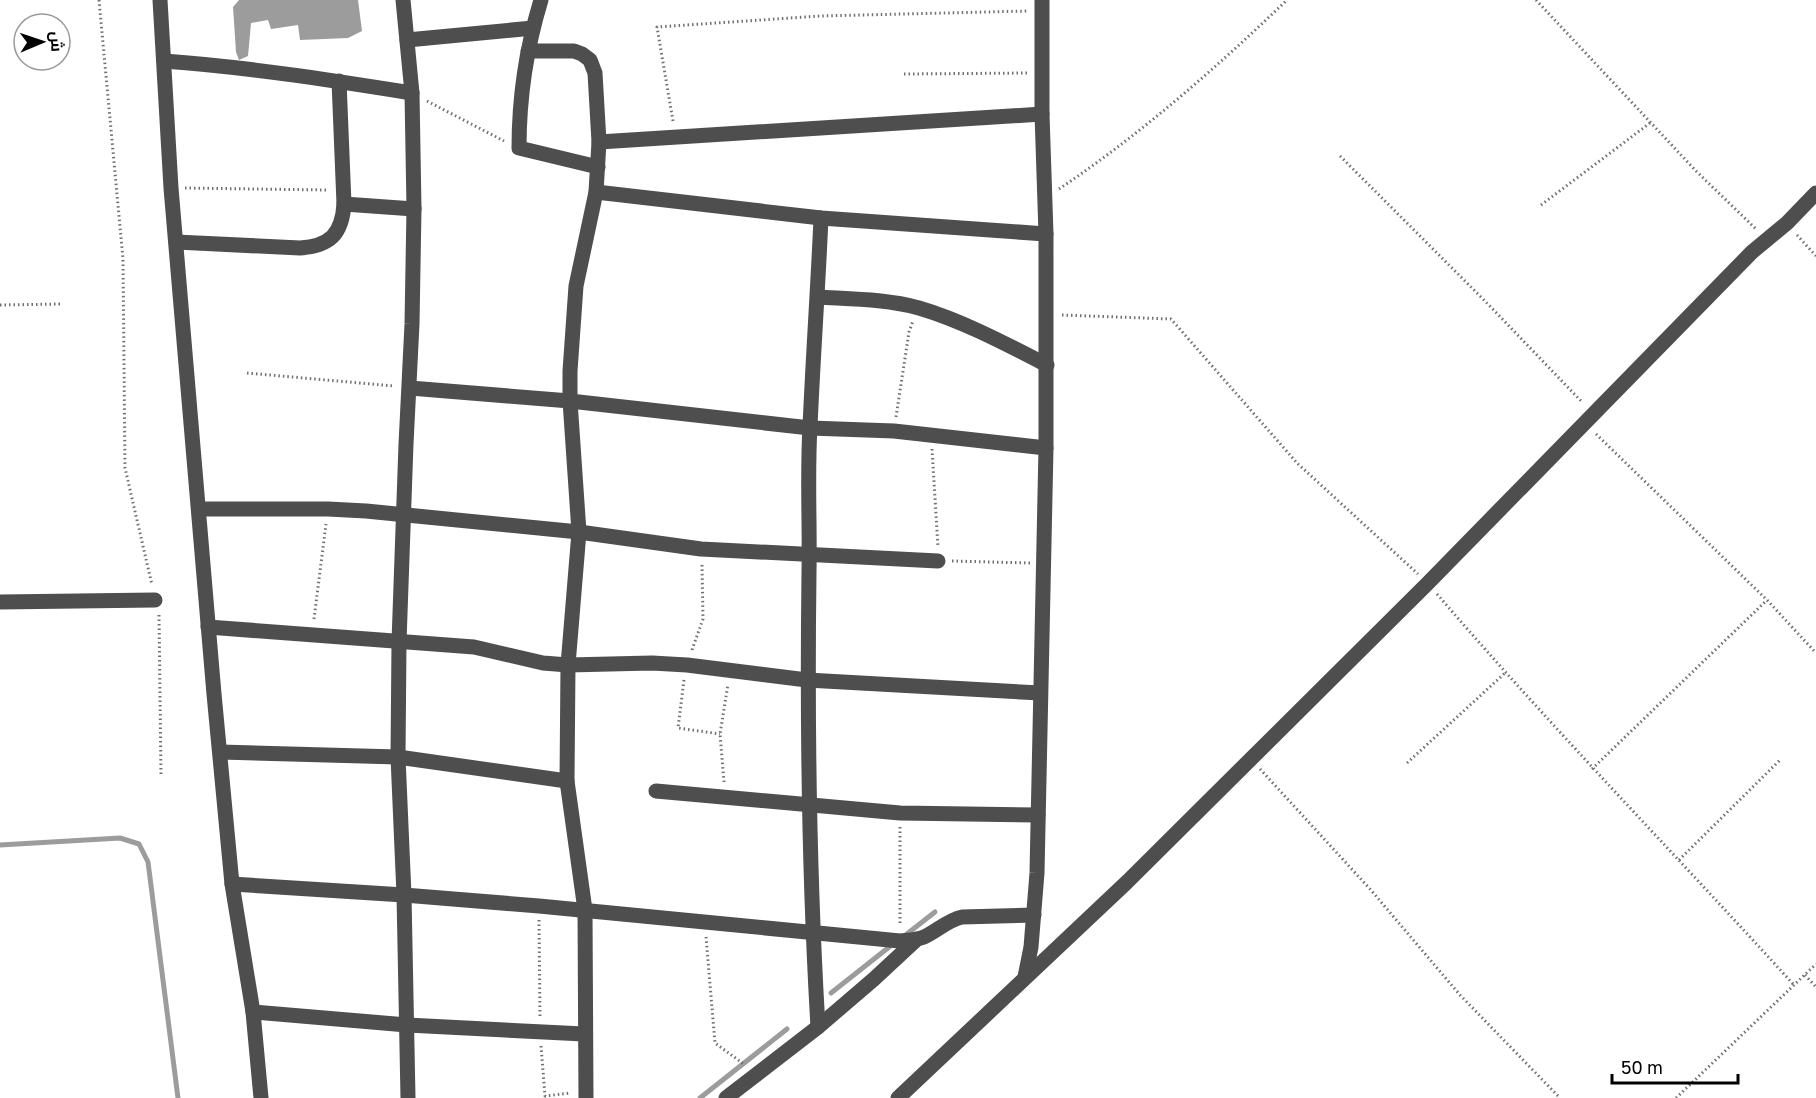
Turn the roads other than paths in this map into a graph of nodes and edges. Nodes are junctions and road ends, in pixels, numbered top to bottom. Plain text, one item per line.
1 (160, 0) edge
2 (404, 0) edge
3 (541, 0) edge
4 (1042, 5) edge
5 (533, 28) junction
6 (407, 40) junction
7 (528, 51) junction
8 (164, 61) junction
9 (339, 81) junction
10 (412, 93) junction
11 (1042, 114) junction
12 (599, 142) junction
13 (598, 167) junction
14 (596, 192) junction
15 (1816, 193) edge
16 (343, 197) junction
17 (414, 209) junction
18 (820, 218) junction
19 (1046, 234) junction
20 (176, 242) junction
21 (818, 297) junction
22 (1047, 365) junction
23 (410, 388) junction
24 (570, 401) junction
25 (810, 428) junction
26 (1046, 448) junction
27 (200, 509) junction
28 (404, 514) junction
29 (579, 532) junction
30 (809, 554) junction
31 (938, 561) road end
32 (155, 600) road end
33 (0, 602) edge
34 (208, 627) junction
35 (399, 642) junction
36 (568, 665) junction
37 (807, 680) junction
38 (1040, 693) junction
39 (220, 752) junction
40 (398, 757) junction
41 (567, 781) junction
42 (656, 791) dead end
43 (808, 806) junction
44 (1038, 815) junction
45 (232, 884) junction
46 (404, 895) junction
47 (585, 910) junction
48 (1034, 915) junction
49 (812, 933) junction
50 (908, 940) junction
51 (1025, 977) junction
52 (253, 1012) junction
53 (407, 1024) junction
54 (818, 1027) junction
55 (584, 1034) junction
56 (586, 1094) edge
57 (261, 1098) edge
58 (408, 1098) edge
59 (726, 1098) edge
60 (898, 1098) edge

1 - 8 street
2 - 6 street
3 - 5 street
4 - 11 street
5 - 6 street
5 - 7 street
6 - 10 street
7 - 12 street
7 - 13 street
8 - 9 street
8 - 20 street
9 - 10 street
9 - 16 street
10 - 17 street
11 - 12 street
11 - 19 street
12 - 13 street
13 - 14 street
14 - 18 street
14 - 24 street
15 - 51 street
16 - 17 street
16 - 20 street
17 - 23 street
18 - 19 street
18 - 21 street
19 - 22 street
20 - 27 street
21 - 22 street
21 - 25 street
22 - 26 street
23 - 24 street
23 - 28 street
24 - 25 street
24 - 29 street
25 - 26 street
25 - 30 street
26 - 38 street
27 - 28 street
27 - 34 street
28 - 29 street
28 - 35 street
29 - 30 street
29 - 36 street
30 - 31 street
30 - 37 street
32 - 33 street
34 - 35 street
34 - 39 street
35 - 36 street
35 - 40 street
36 - 37 street
36 - 41 street
37 - 38 street
37 - 43 street
38 - 44 street
39 - 40 street
39 - 45 street
40 - 41 street
40 - 46 street
41 - 47 street
42 - 43 street
43 - 44 street
43 - 49 street
44 - 48 street
45 - 46 street
45 - 52 street
46 - 47 street
46 - 53 street
47 - 49 street
47 - 55 street
48 - 50 street
48 - 51 street
49 - 50 street
49 - 54 street
50 - 54 street
51 - 60 street
52 - 53 street
52 - 57 street
53 - 55 street
53 - 58 street
54 - 59 street
55 - 56 street

